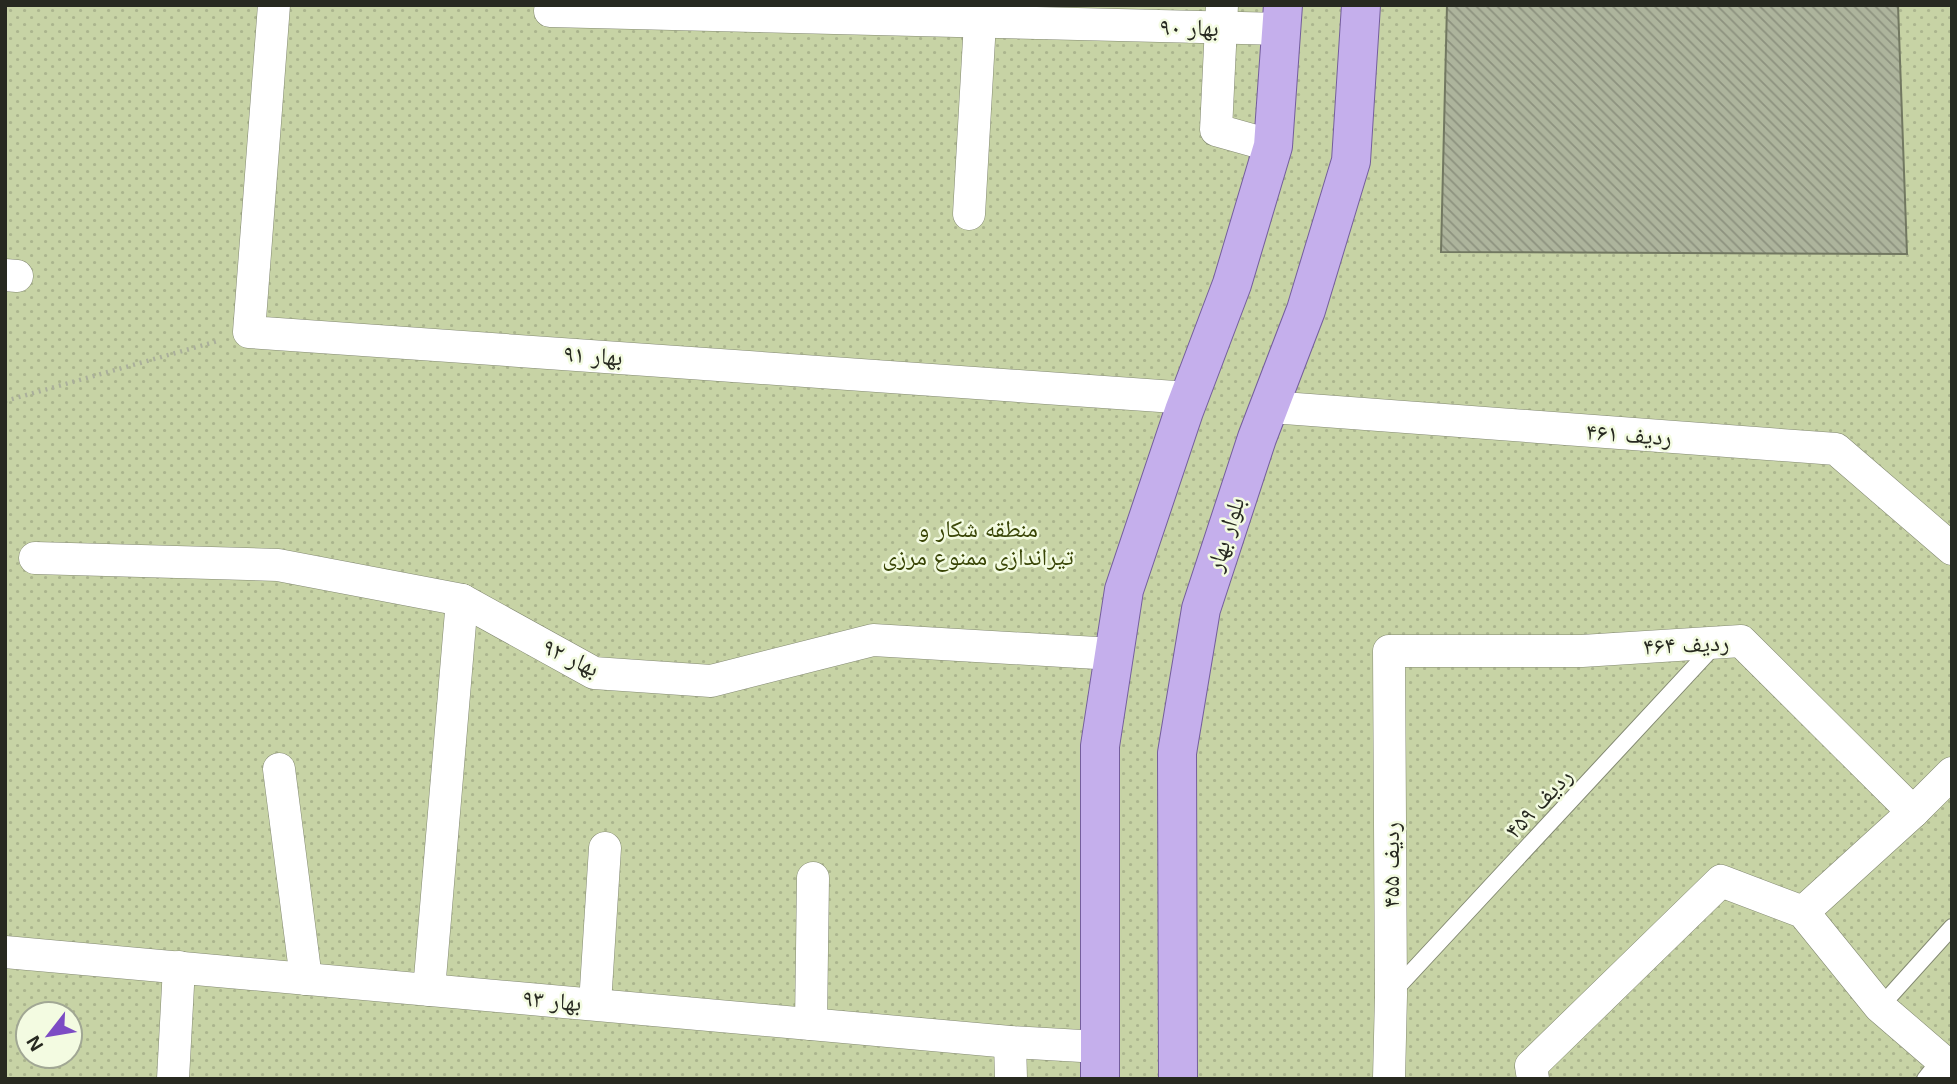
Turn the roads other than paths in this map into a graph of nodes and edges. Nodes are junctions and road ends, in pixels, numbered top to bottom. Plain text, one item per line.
1 (274, 5) edge
2 (1361, 5) edge
3 (550, 11) dead end
4 (1221, 16) edge
5 (1282, 17) edge
6 (980, 22) junction
7 (1273, 146) junction
8 (969, 214) dead end
9 (1189, 398) junction
10 (1269, 407) junction
11 (1952, 549) edge
12 (35, 558) dead end
13 (462, 600) junction
14 (1718, 642) junction
15 (1388, 651) joint
16 (1114, 654) junction
17 (279, 769) dead end
18 (1952, 772) edge
19 (1913, 812) junction
20 (605, 848) dead end
21 (813, 878) dead end
22 (1803, 912) junction
23 (1952, 927) edge
24 (5, 952) edge
25 (179, 967) junction
26 (306, 979) junction
27 (429, 990) junction
28 (1391, 995) junction
29 (595, 1004) junction
30 (1880, 1007) junction
31 (811, 1024) junction
32 (1010, 1042) junction
33 (1099, 1063) edge
34 (1939, 1069) edge
35 (173, 1079) edge
36 (1011, 1079) edge
37 (1178, 1079) edge
38 (1389, 1079) edge
39 (1533, 1079) edge

1 - 9 street, بهار ۹۱
2 - 10 main road, بلوار بهار
3 - 6 street, بهار ۹۰
4 - 5 street, بهار ۹۰
4 - 6 street, بهار ۹۰
4 - 7 street
5 - 7 main road
6 - 8 street
7 - 9 main road
9 - 16 main road
10 - 11 street, ردیف ۴۶۱
10 - 37 main road, بلوار بهار
12 - 13 street, بهار ۹۲
13 - 16 street, بهار ۹۲
13 - 27 street
14 - 15 street, ردیف ۴۶۴
14 - 19 street, ردیف ۴۶۴
14 - 28 lane, ردیف ۴۵۹
15 - 28 street, ردیف ۴۵۵
16 - 33 main road
17 - 26 street
18 - 19 street
19 - 22 street
20 - 29 street
21 - 31 street
22 - 30 street
22 - 39 street
23 - 30 lane
24 - 25 street, بهار ۹۳
25 - 26 street, بهار ۹۳
25 - 35 street
26 - 27 street, بهار ۹۳
27 - 29 street, بهار ۹۳
28 - 38 street, ردیف ۴۵۵
29 - 31 street, بهار ۹۳
30 - 34 street
31 - 32 street, بهار ۹۳
32 - 33 street, بهار ۹۳
32 - 36 street

